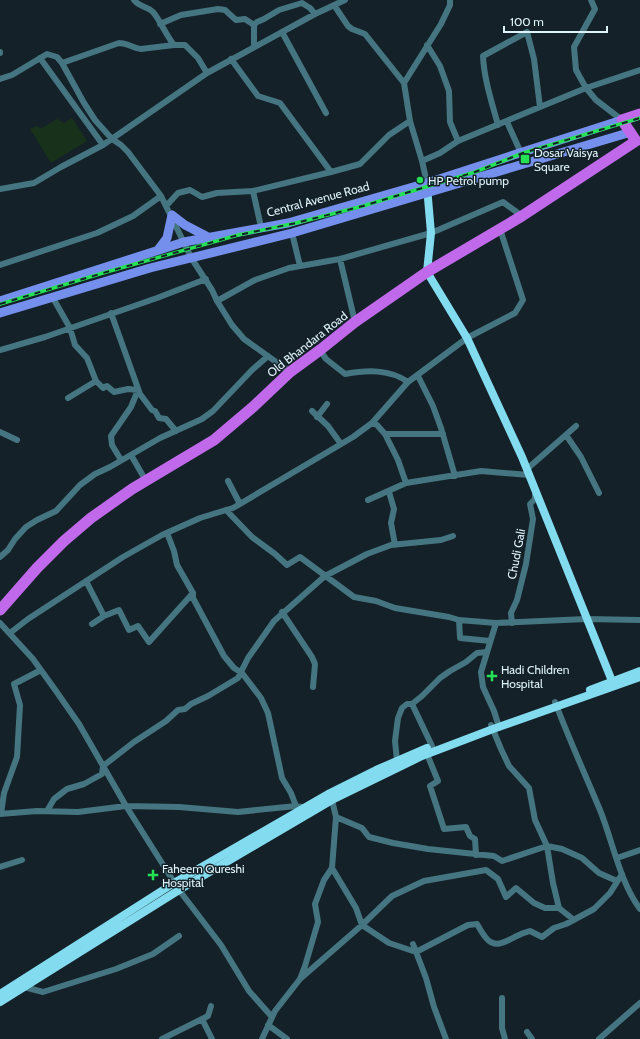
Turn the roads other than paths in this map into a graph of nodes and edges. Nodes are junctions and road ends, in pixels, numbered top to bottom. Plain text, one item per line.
1 (134, 0) edge
2 (345, 0) edge
3 (450, 0) edge
4 (591, 0) edge
5 (306, 2) edge
6 (334, 5) junction
7 (314, 14) junction
8 (160, 24) junction
9 (254, 25) junction
10 (282, 32) junction
11 (174, 45) junction
12 (427, 45) junction
13 (254, 47) junction
14 (40, 58) junction
15 (231, 59) junction
16 (62, 63) junction
17 (640, 70) edge
18 (207, 73) junction
19 (0, 79) edge
20 (404, 83) junction
21 (586, 88) junction
22 (540, 107) junction
23 (326, 113) dead end
24 (640, 114) edge
25 (622, 120) junction
26 (410, 121) junction
27 (507, 122) junction
28 (498, 125) junction
29 (636, 134) edge
30 (112, 139) junction
31 (458, 141) junction
32 (103, 145) junction
33 (521, 153) junction
34 (422, 161) junction
35 (331, 172) junction
36 (427, 182) junction
37 (0, 189) edge
38 (253, 191) junction
39 (427, 193) junction
40 (162, 196) junction
41 (167, 205) junction
42 (172, 215) junction
43 (522, 216) junction
44 (261, 227) junction
45 (500, 229) junction
46 (292, 233) junction
47 (431, 233) junction
48 (208, 237) junction
49 (184, 242) junction
50 (158, 250) junction
51 (192, 259) junction
52 (340, 259) junction
53 (0, 265) edge
54 (300, 266) junction
55 (427, 272) junction
56 (206, 279) junction
57 (53, 298) junction
58 (0, 301) edge
59 (217, 301) junction
60 (0, 313) edge
61 (111, 313) junction
62 (356, 322) junction
63 (70, 328) junction
64 (467, 338) junction
65 (0, 350) edge
66 (320, 350) junction
67 (268, 356) junction
68 (290, 372) junction
69 (418, 376) junction
70 (96, 381) junction
71 (408, 382) junction
72 (138, 390) junction
73 (68, 398) dead end
74 (327, 404) dead end
75 (312, 411) dead end
76 (317, 417) junction
77 (372, 423) junction
78 (576, 426) dead end
79 (0, 432) edge
80 (176, 432) junction
81 (385, 434) junction
82 (443, 434) junction
83 (566, 435) junction
84 (17, 440) dead end
85 (341, 444) junction
86 (132, 455) junction
87 (121, 460) junction
88 (528, 472) junction
89 (455, 476) junction
90 (146, 481) junction
91 (228, 481) dead end
92 (406, 484) junction
93 (535, 490) junction
94 (389, 492) junction
95 (599, 493) dead end
96 (368, 500) dead end
97 (240, 504) junction
98 (226, 510) junction
99 (167, 533) junction
100 (453, 536) dead end
101 (395, 545) junction
102 (0, 557) edge
103 (325, 576) junction
104 (86, 582) junction
105 (193, 593) junction
106 (0, 610) edge
107 (282, 612) junction
108 (104, 616) junction
109 (586, 619) junction
110 (459, 620) junction
111 (640, 620) edge
112 (0, 623) edge
113 (496, 623) junction
114 (512, 623) junction
115 (92, 624) dead end
116 (10, 633) junction
117 (490, 641) junction
118 (487, 652) junction
119 (41, 670) junction
120 (640, 671) edge
121 (242, 673) junction
122 (640, 677) edge
123 (614, 684) junction
124 (313, 687) dead end
125 (412, 704) junction
126 (556, 704) junction
127 (495, 726) junction
128 (432, 746) junction
129 (427, 754) junction
130 (397, 761) junction
131 (103, 766) junction
132 (331, 796) junction
133 (126, 806) junction
134 (300, 807) junction
135 (313, 810) junction
136 (47, 811) junction
137 (0, 814) edge
138 (336, 817) junction
139 (547, 846) junction
140 (640, 850) edge
141 (476, 855) junction
142 (617, 858) junction
143 (22, 860) dead end
144 (0, 867) edge
145 (332, 868) junction
146 (622, 874) junction
147 (618, 881) junction
148 (177, 886) junction
149 (637, 898) edge
150 (559, 908) junction
151 (640, 909) edge
152 (574, 920) junction
153 (362, 925) junction
154 (179, 936) dead end
155 (413, 944) dead end
156 (416, 952) junction
157 (300, 979) junction
158 (24, 987) junction
159 (0, 994) edge
160 (502, 998) dead end
161 (0, 1002) edge
162 (640, 1003) edge
163 (211, 1006) dead end
164 (272, 1017) junction
165 (202, 1019) junction
166 (268, 1025) junction
167 (527, 1032) dead end
168 (174, 1033) junction
169 (162, 1039) edge
170 (178, 1039) edge
171 (212, 1039) edge
172 (262, 1039) edge
173 (287, 1039) edge
174 (446, 1039) edge
175 (505, 1039) edge
176 (532, 1039) edge
177 (599, 1039) edge

1 - 8 street
2 - 6 street
3 - 12 street
4 - 21 street
5 - 7 street
5 - 9 street
6 - 7 street
6 - 20 street
7 - 10 street
8 - 9 street
8 - 11 street
9 - 13 street
10 - 13 street
10 - 23 street
11 - 16 street
11 - 18 street
12 - 20 street
12 - 31 street
13 - 15 street
14 - 16 street
14 - 19 street
14 - 32 street
15 - 18 street
15 - 35 street
16 - 30 street
17 - 21 street
18 - 30 street
20 - 26 street
21 - 22 street
21 - 25 street
22 - 27 street
22 - 28 street
24 - 25 highway, Central Avenue Road
25 - 29 highway
25 - 33 main road, Central Avenue Road
26 - 34 street
26 - 35 street
27 - 28 street
27 - 33 street
28 - 31 street
29 - 39 main road, Central Avenue Road
29 - 43 highway, Old Bhandara Road
30 - 32 street
30 - 40 street
31 - 34 street
32 - 37 street
33 - 36 main road, Central Avenue Road
34 - 36 street
35 - 38 street
36 - 39 main road
36 - 44 main road, Central Avenue Road
38 - 41 street
38 - 44 street
39 - 46 main road, Central Avenue Road
39 - 47 main road
40 - 41 street
40 - 53 street
41 - 42 street
42 - 48 main road
42 - 49 street
42 - 50 main road
43 - 45 highway, Old Bhandara Road
43 - 47 street
44 - 48 main road, Central Avenue Road
45 - 55 highway, Old Bhandara Road
45 - 64 street
46 - 51 main road, Central Avenue Road
46 - 54 street
47 - 52 street
47 - 55 main road
48 - 49 main road, Central Avenue Road
49 - 50 main road, Central Avenue Road
49 - 51 street
50 - 58 main road, Central Avenue Road
51 - 56 street
51 - 57 main road, Central Avenue Road
52 - 54 street
52 - 62 street
54 - 59 street
55 - 62 highway, Old Bhandara Road
55 - 64 main road
56 - 59 street
56 - 61 street
57 - 60 main road, Central Avenue Road
57 - 63 street
59 - 67 street
61 - 63 street
61 - 72 street
62 - 66 highway, Old Bhandara Road
63 - 65 street
63 - 70 street
64 - 69 street
64 - 88 main road
66 - 68 highway, Old Bhandara Road
66 - 71 street
67 - 68 street
67 - 80 street
68 - 90 highway, Old Bhandara Road
69 - 71 street
69 - 82 street
70 - 72 street
70 - 73 street
71 - 77 street
72 - 80 street
72 - 87 street
74 - 76 street
75 - 76 street
76 - 85 street
77 - 81 street
77 - 85 street
78 - 83 street
79 - 84 street
80 - 86 street
81 - 82 street
81 - 92 street
82 - 89 street
83 - 88 street
83 - 95 street
85 - 97 street
86 - 87 street
86 - 90 street
87 - 102 street
88 - 89 street
88 - 93 main road
89 - 92 street
90 - 106 highway, Old Bhandara Road
91 - 97 street
92 - 94 street
93 - 109 main road
93 - 114 street, Chudi Gali
94 - 96 street
94 - 101 street
97 - 98 street
98 - 99 street
98 - 103 street
99 - 104 street
99 - 105 street
100 - 101 street
101 - 103 street
103 - 107 street
103 - 110 street
104 - 108 street
104 - 116 street
105 - 108 street
105 - 121 street
107 - 121 street
107 - 124 street
108 - 115 street
109 - 111 street
109 - 114 street
109 - 123 main road
110 - 113 street
110 - 117 street
112 - 116 street
113 - 114 street
113 - 117 street
116 - 119 street
117 - 118 street
118 - 125 street
118 - 127 street
119 - 131 street
119 - 137 street
120 - 123 main road
121 - 131 street
121 - 134 street
122 - 123 main road
123 - 126 main road
125 - 128 street
125 - 130 street
126 - 127 main road
126 - 142 street
127 - 128 main road
127 - 129 main road
127 - 139 street
128 - 130 main road
129 - 132 main road
129 - 141 street
130 - 132 main road
131 - 133 street
131 - 136 street
132 - 134 main road
132 - 135 main road
132 - 138 street
133 - 134 street
133 - 136 street
133 - 148 street
134 - 135 street
134 - 148 main road
135 - 148 main road
136 - 137 street
138 - 141 street
138 - 145 street
139 - 141 street
139 - 147 street
139 - 150 street
140 - 142 street
142 - 146 street
143 - 144 street
145 - 153 street
145 - 157 street
146 - 147 street
146 - 149 street
147 - 152 street
148 - 158 main road
148 - 159 main road
148 - 164 street
149 - 151 street
150 - 152 street
150 - 153 street
152 - 156 street
153 - 156 street
153 - 157 street
154 - 158 street
155 - 156 street
156 - 174 street
157 - 164 street
158 - 161 main road
160 - 175 street
162 - 177 street
163 - 165 street
164 - 166 street
165 - 168 street
165 - 171 street
166 - 172 street
166 - 173 street
167 - 176 street
168 - 169 street
168 - 170 street

